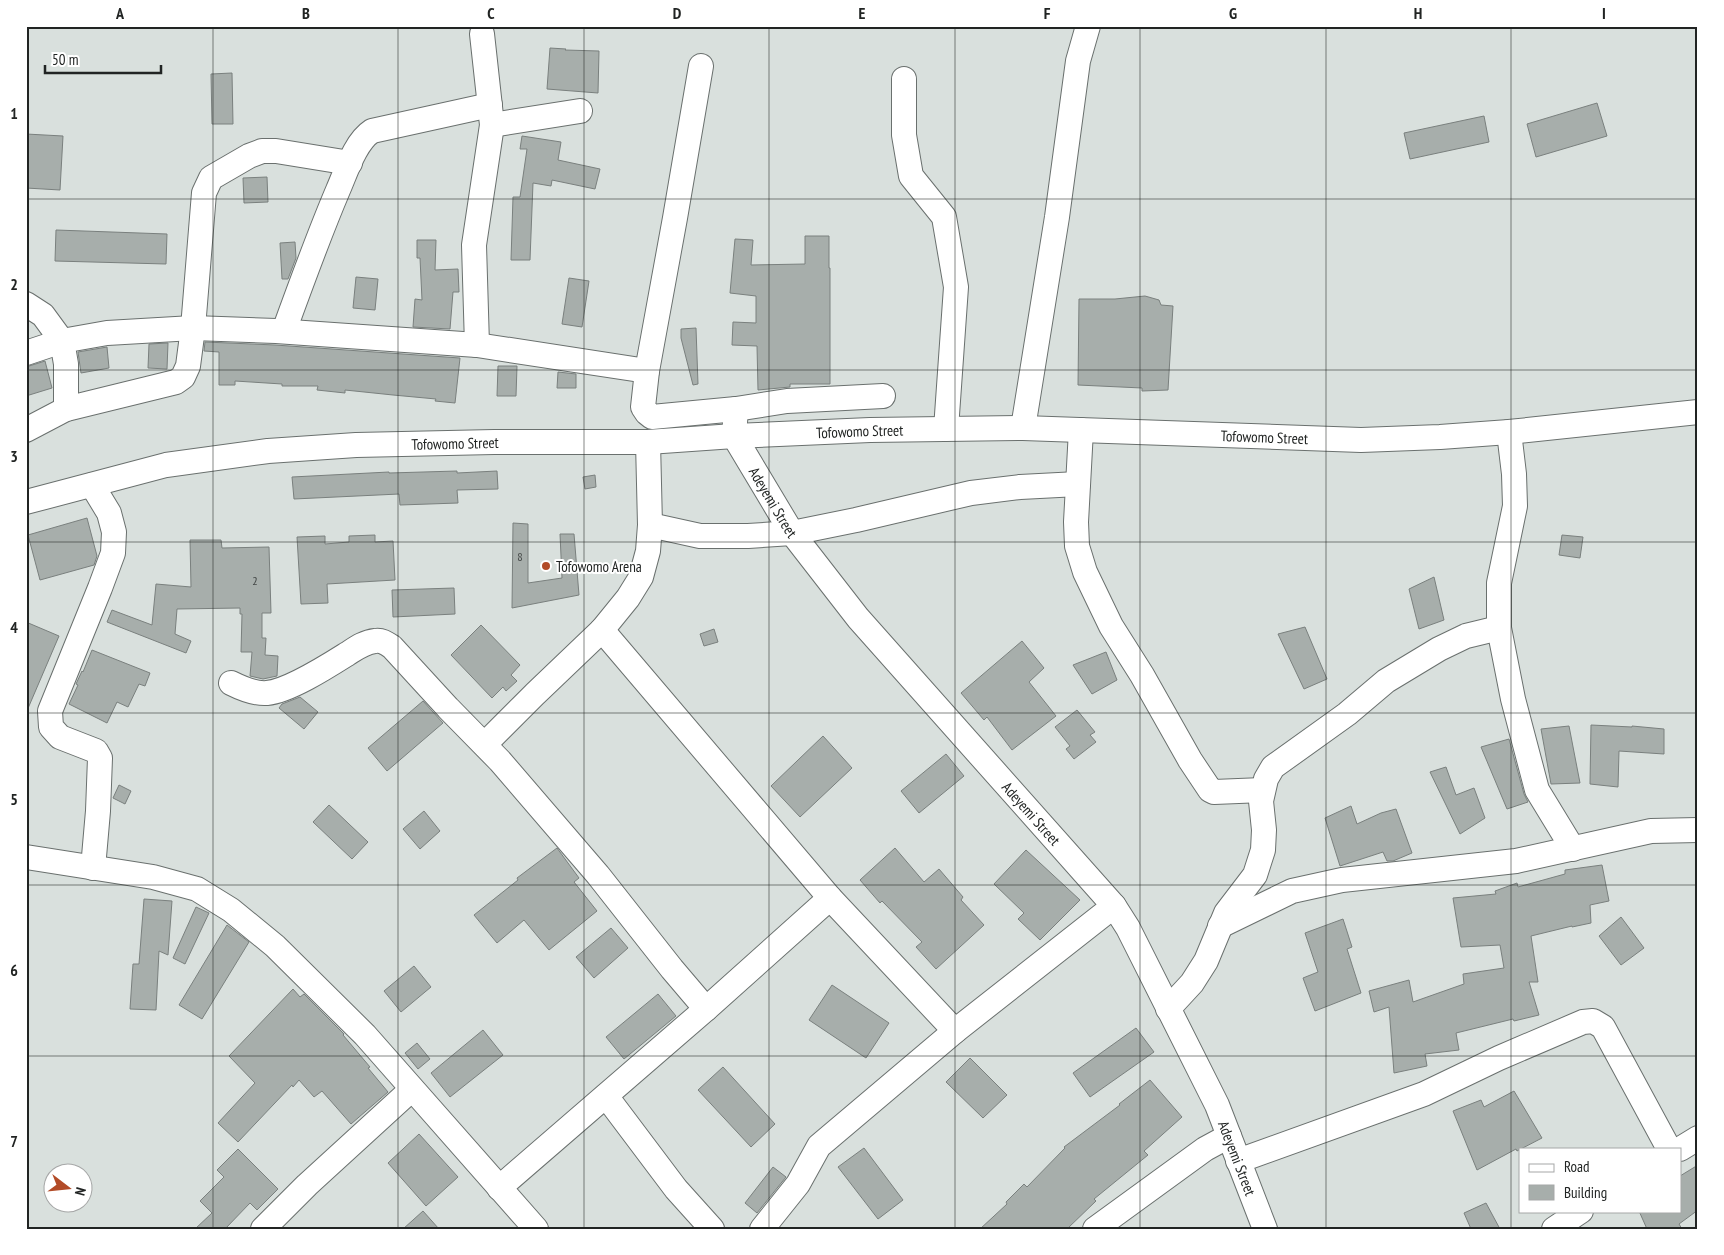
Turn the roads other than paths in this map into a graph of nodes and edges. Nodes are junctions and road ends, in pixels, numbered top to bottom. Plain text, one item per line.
1 (1088, 26) edge
2 (482, 34) dead end
3 (701, 66) dead end
4 (904, 79) dead end
5 (580, 112) dead end
6 (491, 115) junction
7 (350, 163) junction
8 (26, 304) edge
9 (193, 328) junction
10 (284, 331) junction
11 (62, 341) junction
12 (477, 345) junction
13 (26, 353) edge
14 (647, 371) junction
15 (883, 396) dead end
16 (66, 409) junction
17 (736, 409) junction
18 (1698, 412) edge
19 (1023, 428) junction
20 (946, 429) junction
21 (26, 430) edge
22 (1081, 430) junction
23 (1509, 432) junction
24 (734, 436) junction
25 (648, 442) junction
26 (1078, 484) junction
27 (92, 485) junction
28 (26, 502) edge
29 (650, 525) junction
30 (792, 533) junction
31 (1499, 628) junction
32 (602, 630) junction
33 (231, 683) dead end
34 (485, 744) junction
35 (1263, 790) junction
36 (1698, 830) edge
37 (1573, 848) junction
38 (26, 857) edge
39 (93, 868) junction
40 (830, 898) junction
41 (1114, 906) junction
42 (1220, 926) junction
43 (706, 1009) junction
44 (1168, 1009) junction
45 (955, 1031) junction
46 (412, 1089) junction
47 (606, 1096) junction
48 (1229, 1136) junction
49 (1698, 1138) edge
50 (1668, 1148) edge
51 (1682, 1148) edge
52 (1238, 1161) junction
53 (499, 1188) junction
54 (1580, 1212) edge
55 (700, 1223) edge
56 (263, 1229) edge
57 (536, 1229) edge
58 (762, 1229) edge
59 (1095, 1229) edge
60 (1265, 1229) edge
61 (1554, 1229) edge

1 - 19 street
2 - 6 street
3 - 14 street
4 - 20 street
5 - 6 street
6 - 7 street
6 - 12 street
7 - 9 street
7 - 10 street
8 - 11 street
9 - 10 street
9 - 11 street
9 - 16 street
10 - 12 street
11 - 13 street
11 - 16 street
12 - 14 street
14 - 17 street
15 - 17 street
16 - 21 street
17 - 24 street
18 - 23 street, Tofowomo Street
19 - 20 street, Tofowomo Street
19 - 22 street, Tofowomo Street
20 - 24 street, Tofowomo Street
22 - 23 street, Tofowomo Street
22 - 26 street
23 - 31 street
24 - 25 street, Tofowomo Street
24 - 30 street, Adeyemi Street
25 - 27 street, Tofowomo Street
25 - 29 street
26 - 30 street
26 - 35 street
27 - 28 street, Tofowomo Street
27 - 39 street
29 - 30 street
29 - 32 street
30 - 41 street, Adeyemi Street
31 - 35 street
31 - 37 street
32 - 34 street
32 - 40 street
33 - 34 street
34 - 43 street
35 - 42 street
36 - 37 street
37 - 42 street
38 - 39 street
39 - 46 street
40 - 43 street
40 - 45 street
41 - 44 street, Adeyemi Street
41 - 45 street
42 - 44 street
43 - 47 street
44 - 48 street, Adeyemi Street
45 - 58 street
46 - 53 street
46 - 56 street
47 - 53 street
47 - 55 street
48 - 52 street, Adeyemi Street
48 - 59 street
49 - 51 street
50 - 52 street
52 - 60 street, Adeyemi Street
53 - 57 street
54 - 61 street

